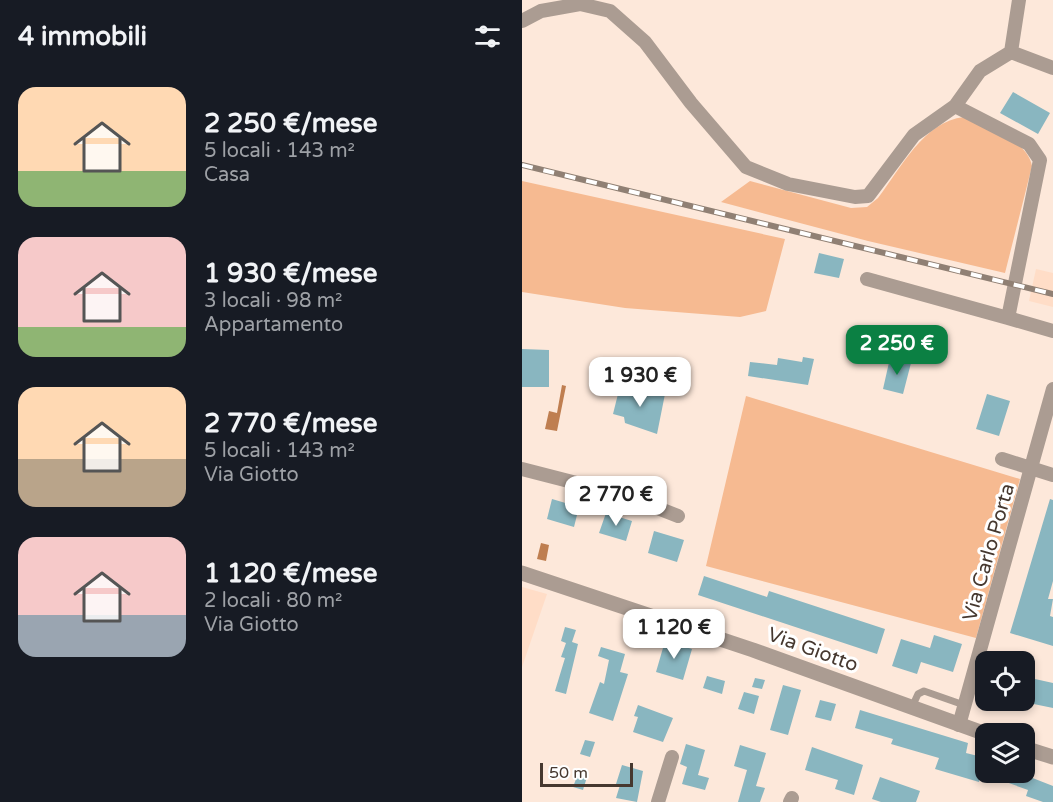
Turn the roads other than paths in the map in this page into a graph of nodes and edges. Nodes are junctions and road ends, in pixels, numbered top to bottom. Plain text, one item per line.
1 (1019, 0) edge
2 (522, 21) edge
3 (1011, 52) junction
4 (1053, 68) edge
5 (955, 106) junction
6 (867, 279) dead end
7 (1008, 318) junction
8 (1053, 331) edge
9 (1053, 389) edge
10 (1002, 459) dead end
11 (522, 469) edge
12 (1032, 470) junction
13 (1053, 476) edge
14 (678, 516) dead end
15 (522, 573) edge
16 (964, 705) junction
17 (911, 708) junction
18 (959, 725) junction
19 (975, 730) edge
20 (1035, 752) edge
21 (672, 757) dead end
22 (1053, 758) edge
23 (658, 802) edge

1 - 3 street
2 - 5 street
3 - 4 street
3 - 5 street
5 - 7 street
6 - 7 street
7 - 8 street
9 - 12 street, Via Carlo Porta
10 - 12 street
11 - 14 street
12 - 13 street
12 - 16 street, Via Carlo Porta
15 - 17 street, Via Giotto
16 - 17 lane
16 - 18 street, Via Carlo Porta
17 - 18 street, Via Giotto
18 - 19 street, Via Giotto
20 - 22 street
21 - 23 street

